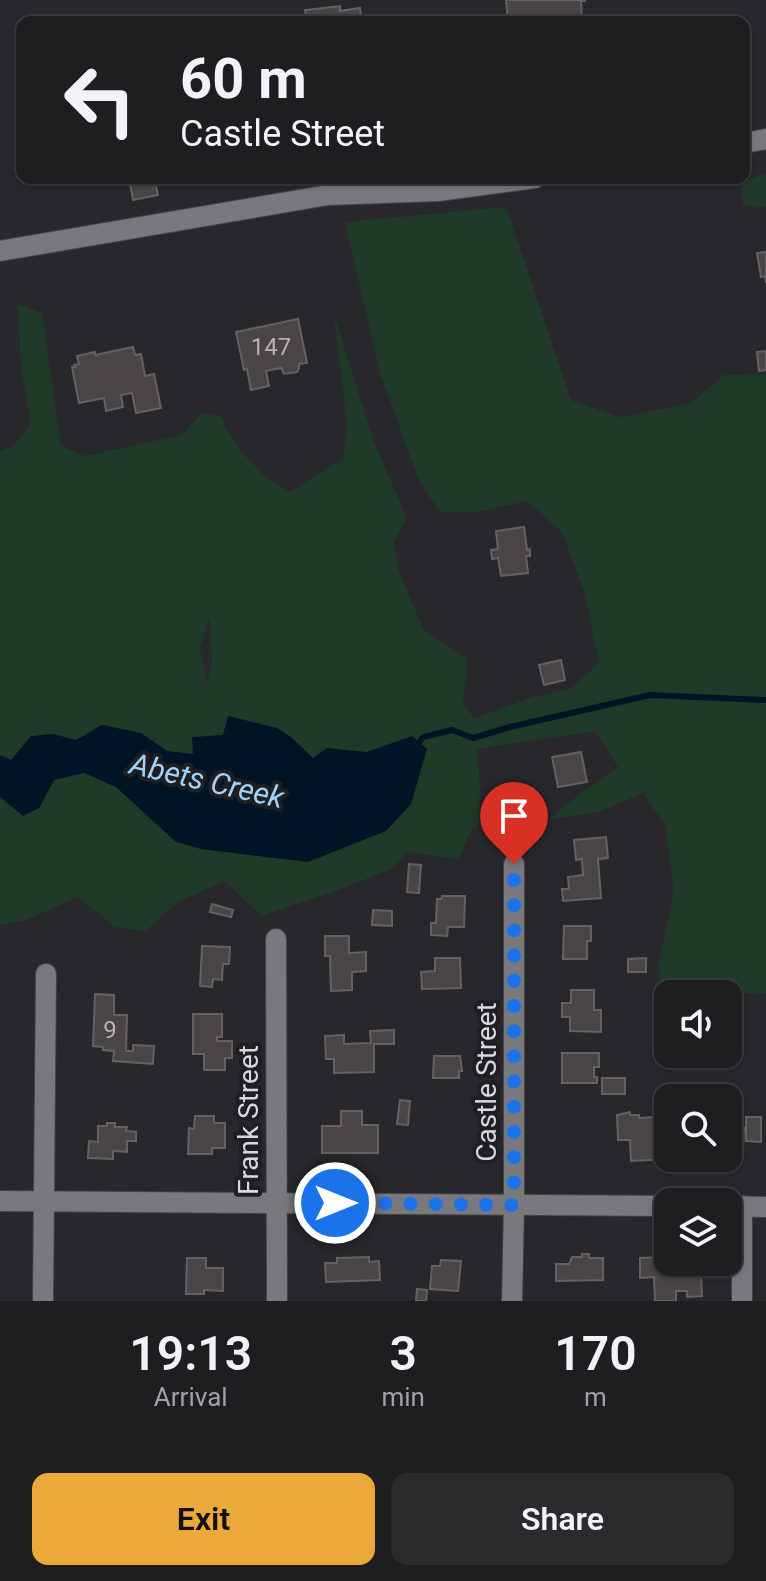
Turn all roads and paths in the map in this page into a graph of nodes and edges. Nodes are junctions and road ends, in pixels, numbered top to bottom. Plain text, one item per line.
1 (490, 184) edge
2 (0, 251) edge
3 (514, 864) dead end
4 (276, 939) dead end
5 (46, 974) dead end
6 (0, 1201) edge
7 (43, 1201) junction
8 (276, 1203) junction
9 (514, 1205) junction
10 (654, 1206) edge
11 (742, 1206) edge
12 (766, 1207) edge
13 (740, 1276) edge
14 (43, 1301) edge
15 (277, 1301) edge
16 (512, 1301) edge
17 (742, 1301) edge

1 - 2 street
3 - 9 street, Castle Street
4 - 8 street, Frank Street
5 - 7 street
6 - 7 street
7 - 8 street
7 - 14 street
8 - 9 street
8 - 15 street, Frank Street
9 - 10 street
9 - 16 street, Castle Street
11 - 12 street
13 - 17 street

